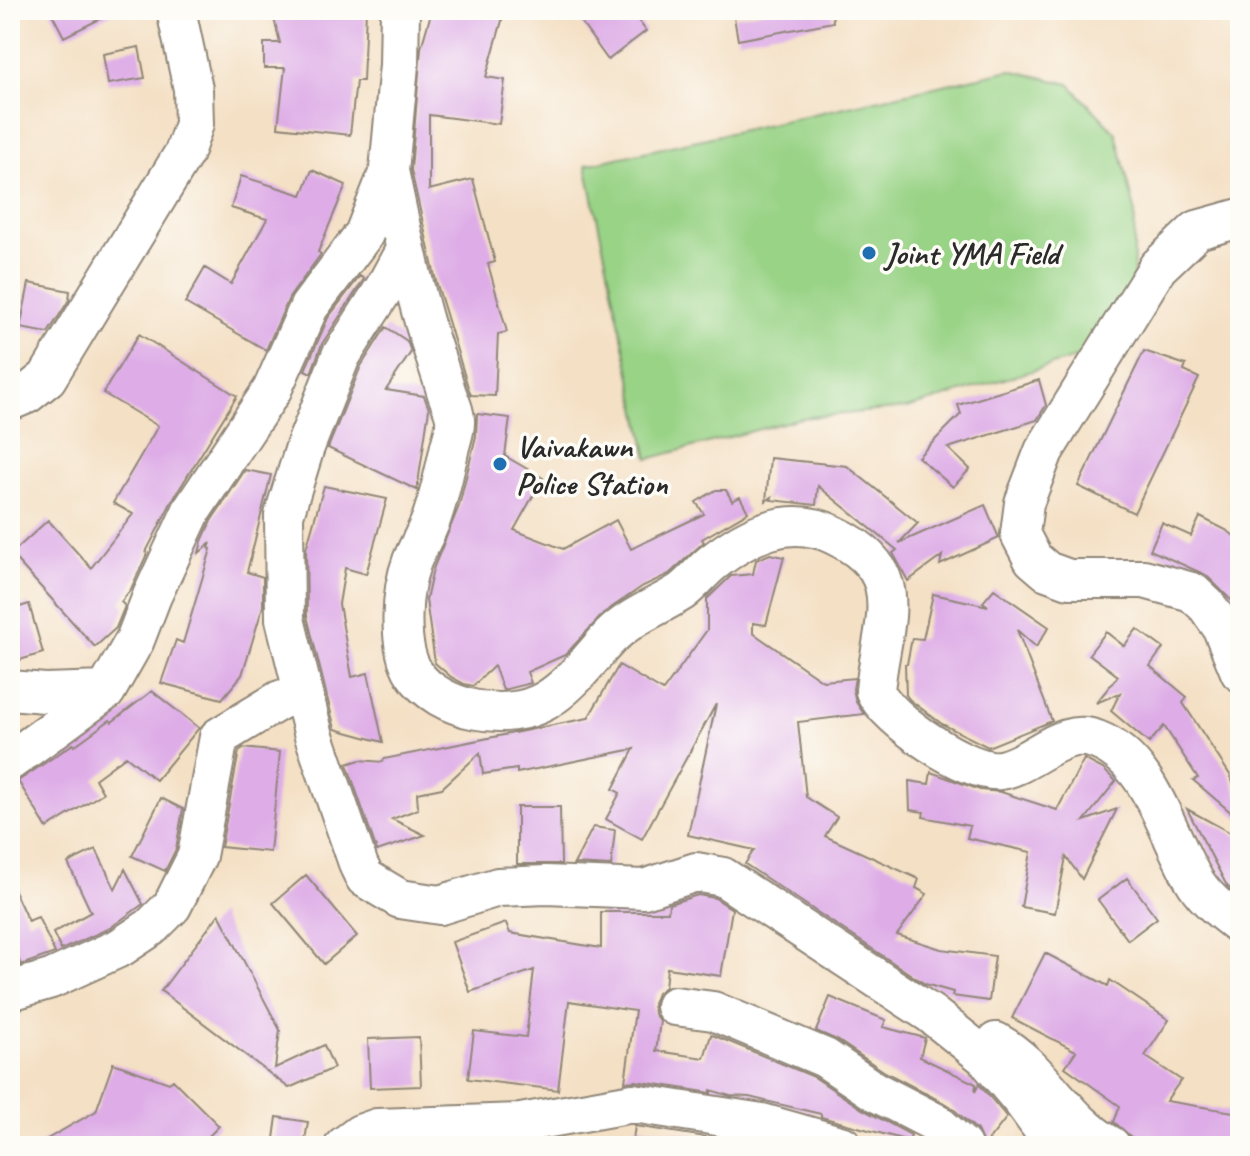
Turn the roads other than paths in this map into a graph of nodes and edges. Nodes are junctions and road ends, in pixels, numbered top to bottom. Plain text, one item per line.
1 (176, 10) edge
2 (400, 10) edge
3 (389, 171) junction
4 (1240, 218) edge
5 (405, 250) junction
6 (10, 401) edge
7 (1240, 672) edge
8 (10, 690) edge
9 (106, 691) junction
10 (302, 694) junction
11 (10, 761) edge
12 (1240, 925) edge
13 (10, 991) edge
14 (675, 1006) dead end
15 (931, 1014) junction
16 (344, 1146) edge
17 (843, 1146) edge
18 (962, 1146) edge
19 (1055, 1146) edge
20 (1111, 1146) edge

1 - 6 street
2 - 3 street
3 - 5 street
3 - 9 street
4 - 7 street
5 - 10 street
5 - 12 street
8 - 9 street
9 - 11 street
10 - 13 street
10 - 15 street
14 - 18 street
15 - 19 street
15 - 20 street
16 - 17 street

